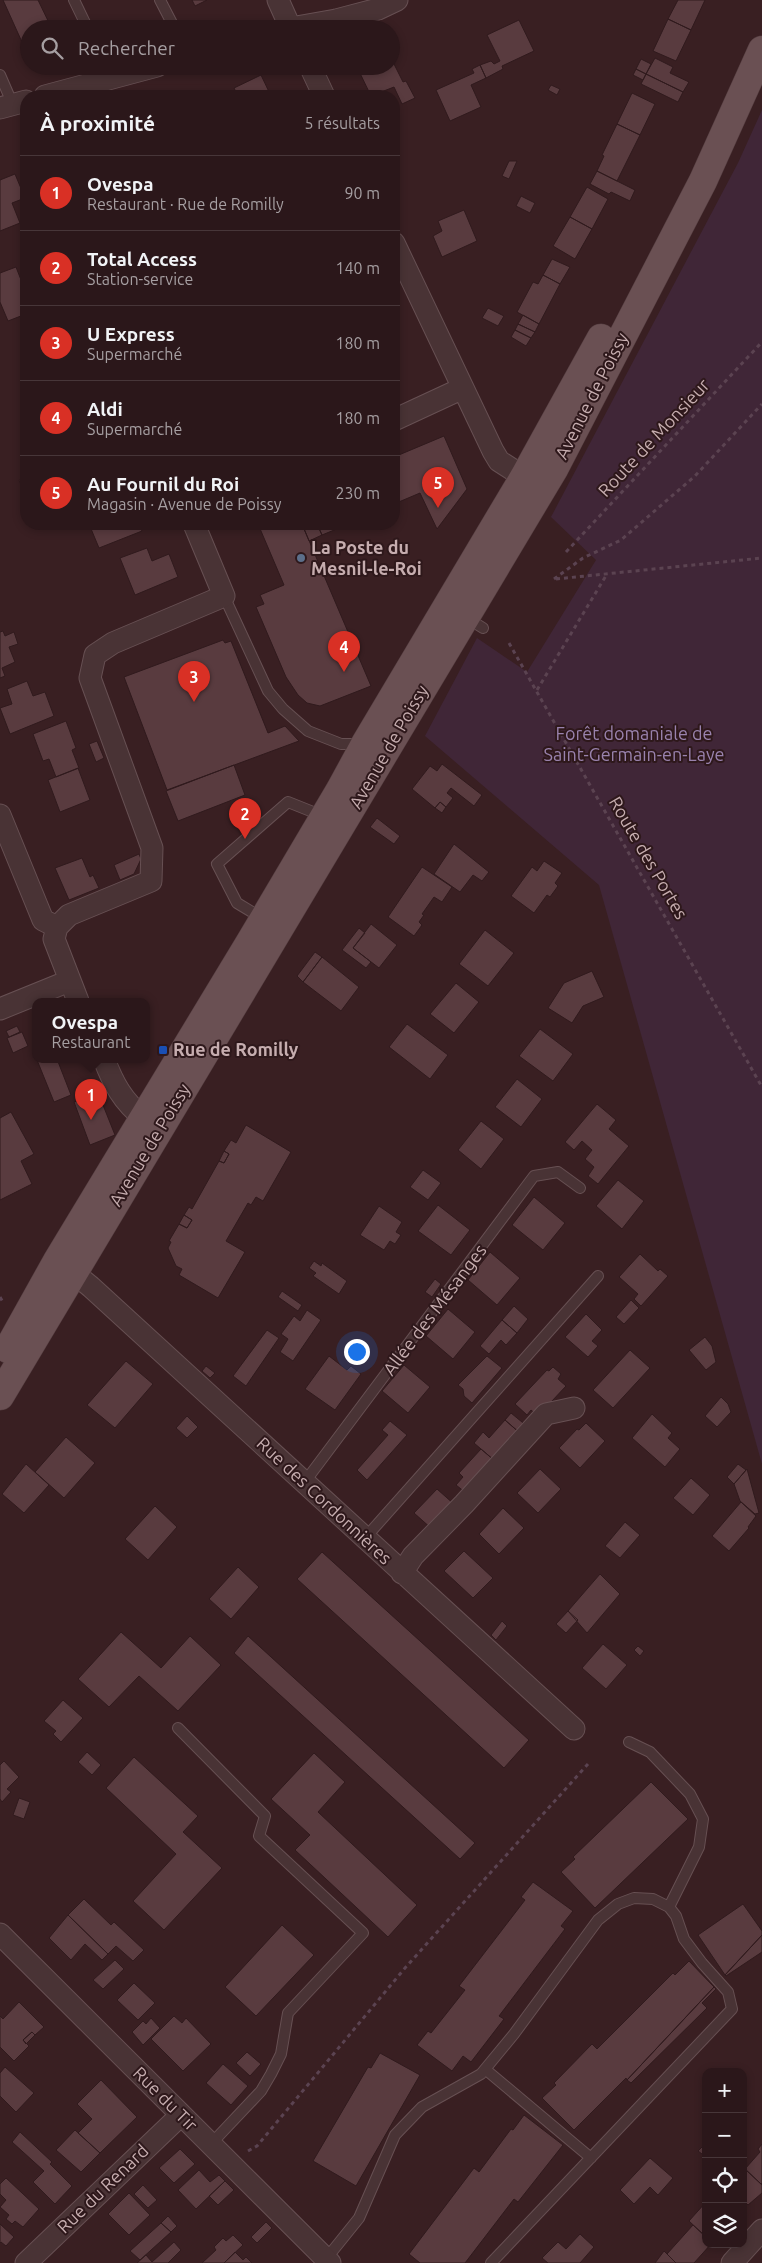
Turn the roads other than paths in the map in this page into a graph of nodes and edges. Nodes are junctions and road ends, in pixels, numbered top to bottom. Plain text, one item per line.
1 (74, 0) edge
2 (160, 0) edge
3 (278, 0) edge
4 (397, 0) edge
5 (84, 20) edge
6 (170, 20) edge
7 (286, 20) edge
8 (333, 20) edge
9 (762, 50) edge
10 (0, 75) edge
11 (103, 75) edge
12 (314, 75) edge
13 (59, 90) edge
14 (321, 90) edge
15 (20, 98) edge
16 (400, 256) edge
17 (463, 388) junction
18 (400, 417) edge
19 (534, 482) junction
20 (196, 530) edge
21 (224, 596) junction
22 (374, 749) junction
23 (0, 815) edge
24 (333, 822) junction
25 (263, 919) junction
26 (57, 927) junction
27 (69, 981) junction
28 (77, 998) edge
29 (0, 1009) edge
30 (106, 1063) edge
31 (153, 1122) junction
32 (580, 1188) dead end
33 (66, 1267) junction
34 (598, 1276) dead end
35 (0, 1363) edge
36 (0, 1396) edge
37 (574, 1408) dead end
38 (304, 1483) junction
39 (366, 1538) junction
40 (402, 1572) junction
41 (178, 1728) dead end
42 (574, 1729) dead end
43 (629, 1742) dead end
44 (669, 1907) junction
45 (0, 1934) edge
46 (486, 2069) junction
47 (181, 2116) junction
48 (217, 2151) junction
49 (591, 2158) junction
50 (762, 2230) edge
51 (328, 2261) edge
52 (26, 2263) edge
53 (491, 2263) edge
54 (732, 2263) edge

1 - 5 lane
2 - 6 lane
3 - 7 street
4 - 8 street
9 - 19 main road, Avenue de Poissy
10 - 15 lane
11 - 13 street
12 - 14 street
16 - 17 street
17 - 18 street
17 - 19 street
19 - 22 main road, Avenue de Poissy
19 - 22 main road, Avenue de Poissy
20 - 21 street
21 - 22 lane
21 - 26 street
22 - 24 main road, Avenue de Poissy
23 - 26 street
24 - 25 main road, Avenue de Poissy
24 - 25 lane
24 - 31 main road, Avenue de Poissy
25 - 31 main road, Avenue de Poissy
26 - 27 street
27 - 28 street
27 - 29 street
30 - 31 street
31 - 33 main road, Avenue de Poissy
32 - 38 lane, Allée des Mésanges
33 - 35 main road, Avenue de Poissy
33 - 36 main road, Avenue de Poissy
33 - 38 street, Rue des Cordonnières
34 - 39 lane
37 - 40 street
38 - 39 street, Rue des Cordonnières
39 - 40 street, Rue des Cordonnières
40 - 42 street, Rue des Cordonnières
41 - 48 lane
43 - 44 lane
44 - 46 lane
44 - 49 lane
45 - 47 street, Rue du Tir
46 - 49 lane
46 - 51 lane
47 - 48 street, Rue du Tir
47 - 52 street, Rue du Renard
48 - 51 street, Rue du Tir
49 - 53 lane
50 - 54 street

